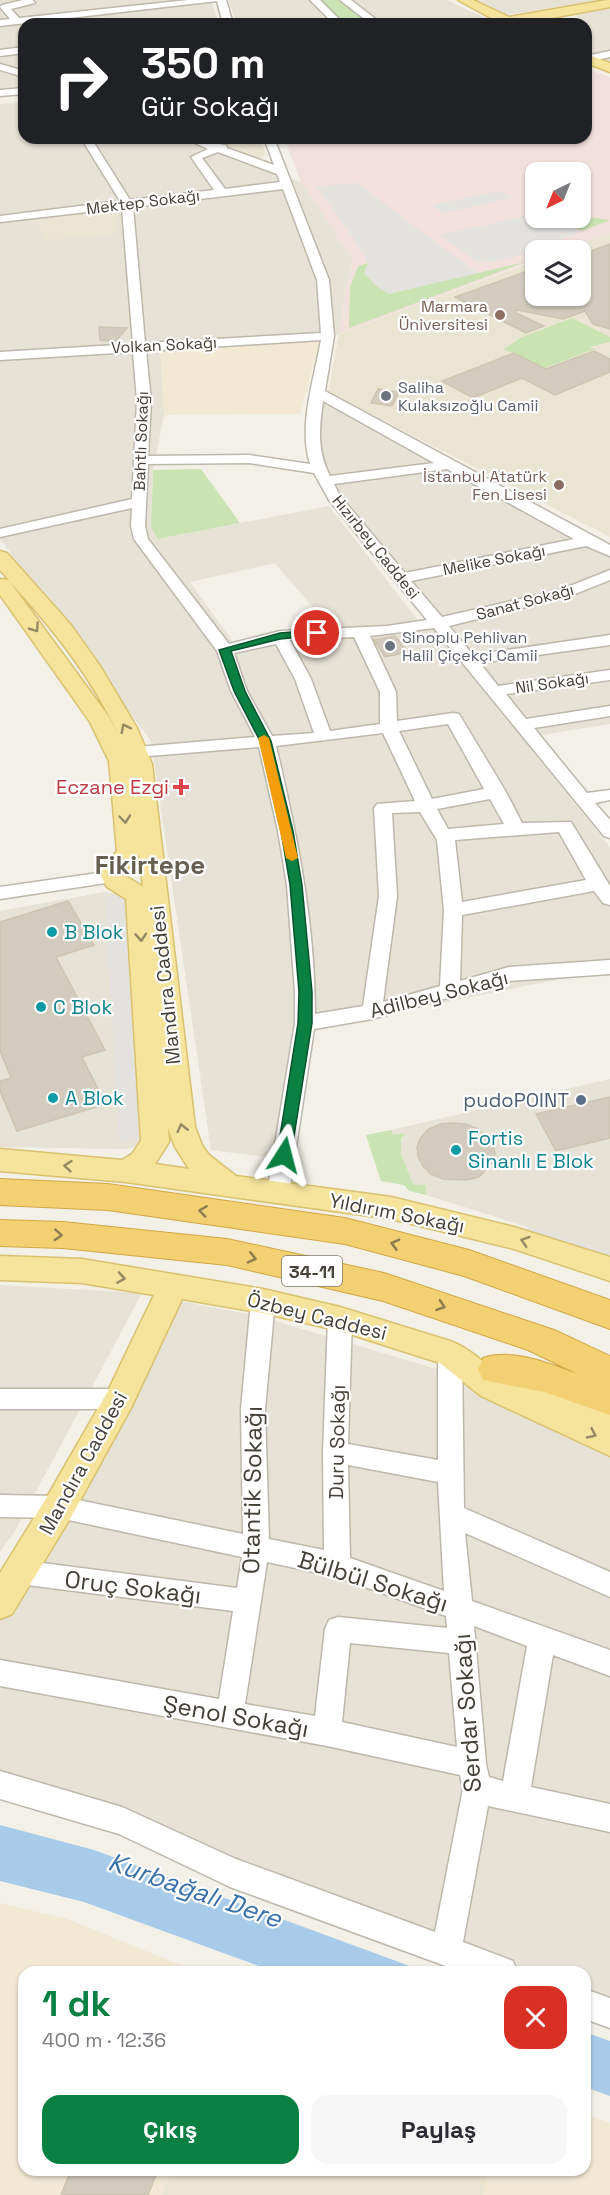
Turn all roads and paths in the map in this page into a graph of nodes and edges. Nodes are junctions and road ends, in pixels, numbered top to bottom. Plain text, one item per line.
1 (28, 0) edge
2 (213, 0) edge
3 (221, 0) edge
4 (315, 0) edge
5 (345, 0) edge
6 (452, 0) edge
7 (464, 0) edge
8 (603, 2) edge
9 (532, 17) junction
10 (44, 18) edge
11 (226, 18) edge
12 (333, 18) edge
13 (369, 18) edge
14 (497, 18) edge
15 (499, 18) edge
16 (527, 18) edge
17 (527, 18) edge
18 (16, 21) joint
19 (0, 23) edge
20 (18, 51) edge
21 (0, 53) edge
22 (610, 54) edge
23 (592, 59) edge
24 (592, 62) edge
25 (0, 66) edge
26 (610, 70) edge
27 (18, 72) edge
28 (18, 91) edge
29 (0, 93) edge
30 (18, 100) edge
31 (0, 102) edge
32 (90, 144) edge
33 (208, 144) edge
34 (211, 144) edge
35 (271, 144) edge
36 (221, 148) junction
37 (281, 170) junction
38 (287, 185) junction
39 (222, 193) junction
40 (127, 204) junction
41 (4, 215) edge
42 (322, 337) junction
43 (0, 341) edge
44 (141, 346) junction
45 (4, 355) edge
46 (315, 369) dead end
47 (330, 370) dead end
48 (322, 395) junction
49 (142, 460) junction
50 (447, 465) junction
51 (322, 476) junction
52 (140, 502) junction
53 (0, 533) edge
54 (588, 541) junction
55 (610, 551) edge
56 (0, 565) edge
57 (610, 575) edge
58 (401, 578) junction
59 (438, 623) junction
60 (360, 632) junction
61 (280, 636) junction
62 (610, 639) edge
63 (225, 650) junction
64 (469, 660) junction
65 (610, 675) edge
66 (495, 691) junction
67 (610, 711) edge
68 (522, 724) junction
69 (389, 729) junction
70 (324, 737) junction
71 (266, 741) junction
72 (137, 752) junction
73 (497, 792) junction
74 (610, 795) edge
75 (583, 799) junction
76 (426, 806) junction
77 (516, 829) junction
78 (610, 832) edge
79 (442, 835) junction
80 (152, 870) junction
81 (119, 875) junction
82 (599, 884) junction
83 (0, 893) edge
84 (610, 899) edge
85 (453, 910) junction
86 (610, 967) edge
87 (450, 990) junction
88 (372, 1012) junction
89 (305, 1023) junction
90 (0, 1160) edge
91 (0, 1184) edge
92 (117, 1184) junction
93 (231, 1186) junction
94 (0, 1192) edge
95 (278, 1193) junction
96 (0, 1233) edge
97 (469, 1264) junction
98 (0, 1268) edge
99 (610, 1271) edge
100 (173, 1286) junction
101 (263, 1301) junction
102 (610, 1306) edge
103 (610, 1315) edge
104 (340, 1319) junction
105 (450, 1354) junction
106 (496, 1369) junction
107 (610, 1372) edge
108 (0, 1399) edge
109 (120, 1399) junction
110 (610, 1400) edge
111 (610, 1419) edge
112 (610, 1442) edge
113 (335, 1452) junction
114 (451, 1473) junction
115 (0, 1506) edge
116 (59, 1507) junction
117 (451, 1514) junction
118 (256, 1548) junction
119 (337, 1565) junction
120 (19, 1572) junction
121 (610, 1585) edge
122 (247, 1601) junction
123 (0, 1603) edge
124 (460, 1609) junction
125 (542, 1640) junction
126 (462, 1642) junction
127 (610, 1663) edge
128 (0, 1673) edge
129 (230, 1714) junction
130 (327, 1731) junction
131 (474, 1777) junction
132 (0, 1785) edge
133 (515, 1796) junction
134 (610, 1818) edge
135 (446, 1951) junction
136 (486, 1966) edge
137 (591, 2006) edge
138 (610, 2013) edge

1 - 18 street
2 - 10 street
3 - 11 street
4 - 12 street
5 - 13 street
6 - 14 main road
7 - 15 main road
8 - 9 main road
9 - 16 main road
9 - 17 main road
18 - 19 street
20 - 21 street
22 - 23 street
24 - 26 main road
25 - 27 street
28 - 29 street
30 - 31 street
32 - 40 street
33 - 36 street
34 - 36 street
35 - 37 street, Hızırbey Caddesi
36 - 37 street
36 - 39 street
37 - 38 street, Hızırbey Caddesi
38 - 39 street, Mektep Sokağı
38 - 42 street, Hızırbey Caddesi
39 - 40 street, Mektep Sokağı
40 - 41 street, Mektep Sokağı
40 - 44 street, Bahtlı Sokağı
42 - 44 street, Volkan Sokağı
42 - 46 street, Hızırbey Caddesi
42 - 48 street, Hızırbey Caddesi
43 - 45 street
44 - 45 street, Volkan Sokağı
44 - 49 street, Bahtlı Sokağı
47 - 48 street, Hızırbey Caddesi
48 - 50 street
48 - 51 street, Hızırbey Caddesi
49 - 51 street
49 - 52 street, Bahtlı Sokağı
50 - 51 street
50 - 54 street
51 - 58 street, Hızırbey Caddesi
52 - 53 street
52 - 63 street, Bahtlı Sokağı
54 - 55 street
54 - 58 street, Melike Sokağı
72 -> 56 main road, Mandıra Caddesi
56 -> 81 main road, Mandıra Caddesi
57 - 59 street, Sanat Sokağı
58 - 59 street, Hızırbey Caddesi
59 - 60 street, Sanat Sokağı
59 - 64 street, Hızırbey Caddesi
60 - 61 street, Sanat Sokağı
60 - 69 street
61 - 63 street, Sanat Sokağı
61 - 70 street
62 - 64 street
63 - 71 street, Bahtlı Sokağı
64 - 66 street, Hızırbey Caddesi
65 - 66 street, Nil Sokağı
66 - 68 street, Hızırbey Caddesi
67 - 68 street
68 - 75 street, Hızırbey Caddesi
69 - 70 street
69 - 73 street
69 - 76 street
70 - 71 street
71 - 72 street
71 - 89 street, Bahtlı Sokağı
72 - 80 main road, Mandıra Caddesi
73 - 76 street
73 - 77 street
74 - 75 street
75 - 78 street, Hızırbey Caddesi
76 - 79 street
76 - 88 street
77 - 79 street
77 - 82 street
79 - 85 street
80 - 81 main road
93 -> 80 main road, Mandıra Caddesi
81 - 83 street
81 -> 92 main road, Mandıra Caddesi
82 - 84 street
82 - 85 street
85 - 87 street
86 - 87 street, Adilbey Sokağı
87 - 88 street, Adilbey Sokağı
88 - 89 street, Adilbey Sokağı
89 - 95 street, Bahtlı Sokağı
92 -> 90 main road, Yıldırım Sokağı
91 - 92 highway
92 - 93 main road, Yıldırım Sokağı
92 - 94 highway, 34-11
97 -> 92 highway, 34-11
93 - 95 main road, Yıldırım Sokağı
99 -> 95 main road, Yıldırım Sokağı
96 -> 107 highway, 34-11
97 - 102 highway
97 - 103 highway, 34-11
98 -> 100 main road, Özbey Caddesi
100 - 101 main road, Özbey Caddesi
100 - 109 main road, Mandıra Caddesi
101 - 104 main road, Özbey Caddesi
101 - 118 street, Otantik Sokağı
104 - 105 main road, Özbey Caddesi
104 - 113 street, Duru Sokağı
105 - 106 main road
105 -> 112 main road, Özbey Caddesi
105 - 114 street, Serdar Sokağı
106 - 110 highway
106 - 111 main road
108 - 109 street
109 - 116 main road, Mandıra Caddesi
113 - 114 street
113 - 119 street, Duru Sokağı
114 - 117 street, Serdar Sokağı
115 - 116 street, Bülbül Sokağı
116 - 118 street, Bülbül Sokağı
116 - 120 main road, Mandıra Caddesi
117 - 121 street
117 - 124 street, Serdar Sokağı
118 - 119 street, Bülbül Sokağı
118 - 122 street, Otantik Sokağı
119 - 124 street, Bülbül Sokağı
120 - 122 street, Oruç Sokağı
120 - 123 main road, Mandıra Caddesi
122 - 129 street, Otantik Sokağı
124 - 125 street, Bülbül Sokağı
124 - 126 street, Serdar Sokağı
125 - 127 street, Bülbül Sokağı
125 - 133 street
126 - 130 street
126 - 131 street, Serdar Sokağı
128 - 129 street, Şenol Sokağı
129 - 130 street, Şenol Sokağı
130 - 131 street, Şenol Sokağı
131 - 133 street, Şenol Sokağı
131 - 135 street, Serdar Sokağı
132 - 135 street
133 - 134 street, Şenol Sokağı
135 - 136 street
137 - 138 street

